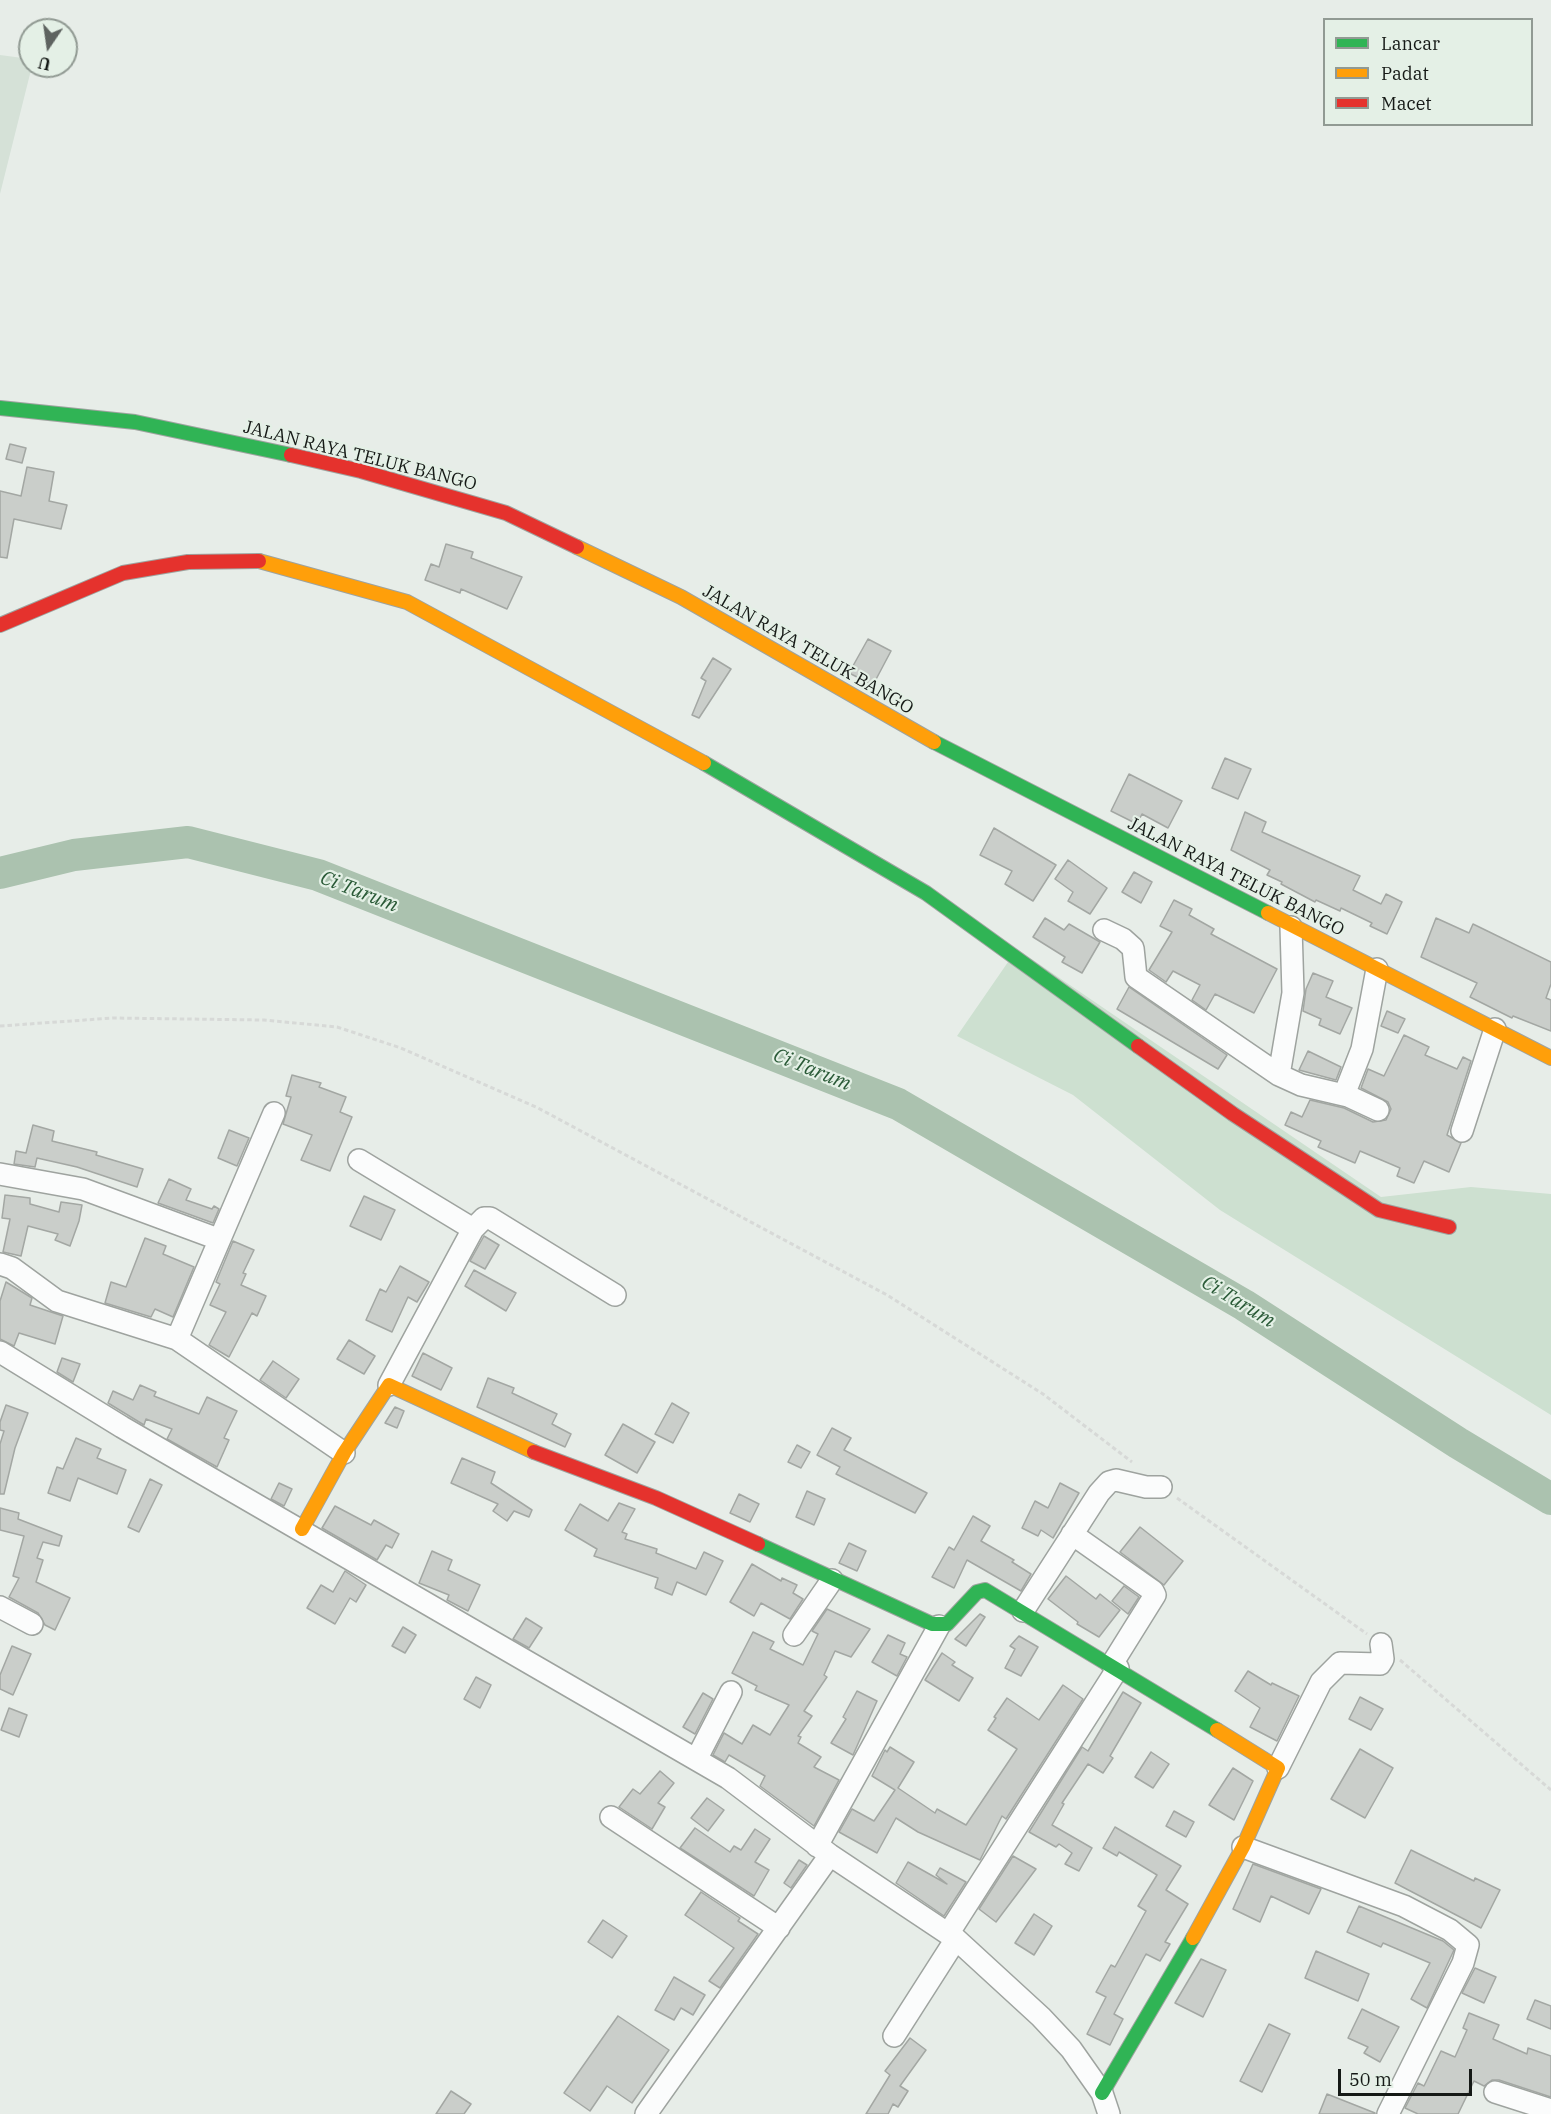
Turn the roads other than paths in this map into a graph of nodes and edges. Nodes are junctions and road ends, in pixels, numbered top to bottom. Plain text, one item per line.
1 (0, 408) edge
2 (0, 625) edge
3 (1291, 927) junction
4 (1104, 930) dead end
5 (1377, 969) junction
6 (1495, 1029) junction
7 (1551, 1058) edge
8 (1279, 1075) junction
9 (1344, 1095) junction
10 (1378, 1110) dead end
11 (274, 1113) dead end
12 (1462, 1131) dead end
13 (359, 1160) dead end
14 (0, 1174) edge
15 (1449, 1227) dead end
16 (473, 1229) junction
17 (218, 1239) junction
18 (0, 1264) edge
19 (615, 1295) dead end
20 (177, 1340) junction
21 (0, 1352) edge
22 (389, 1385) junction
23 (344, 1453) junction
24 (1161, 1487) road end
25 (302, 1529) junction
26 (1072, 1534) junction
27 (832, 1580) junction
28 (0, 1607) edge
29 (1023, 1611) junction
30 (32, 1624) dead end
31 (939, 1626) junction
32 (794, 1635) dead end
33 (1381, 1644) road end
34 (1115, 1666) junction
35 (731, 1692) dead end
36 (697, 1758) junction
37 (1278, 1768) junction
38 (611, 1817) dead end
39 (1244, 1846) junction
40 (824, 1850) junction
41 (778, 1928) junction
42 (952, 1937) junction
43 (894, 2036) dead end
44 (1495, 2092) dead end
45 (1102, 2093) junction
46 (1551, 2110) edge
47 (646, 2114) edge
48 (1109, 2114) edge
49 (1388, 2114) edge

1 - 3 street, JALAN RAYA TELUK BANGO
2 - 15 street
3 - 5 street, JALAN RAYA TELUK BANGO
3 - 8 street
4 - 8 street
5 - 6 street, JALAN RAYA TELUK BANGO
5 - 9 street
6 - 7 street, JALAN RAYA TELUK BANGO
6 - 12 street
8 - 9 street
9 - 10 street
11 - 17 street
13 - 16 street
14 - 17 street
16 - 19 street
16 - 22 street
17 - 20 street
18 - 20 street
20 - 23 street
21 - 25 street
22 - 23 street
22 - 27 street
23 - 25 street
24 - 26 street
25 - 36 street
26 - 29 street
26 - 34 street
27 - 31 street
27 - 32 street
28 - 30 street
29 - 31 street
29 - 34 street
31 - 40 street
33 - 37 street
34 - 37 street
34 - 42 street
35 - 36 street
36 - 40 street
37 - 39 street
38 - 41 street
39 - 45 street
39 - 49 street
40 - 41 street
40 - 42 street
41 - 47 street
42 - 43 street
42 - 45 street
44 - 46 street
45 - 48 street

